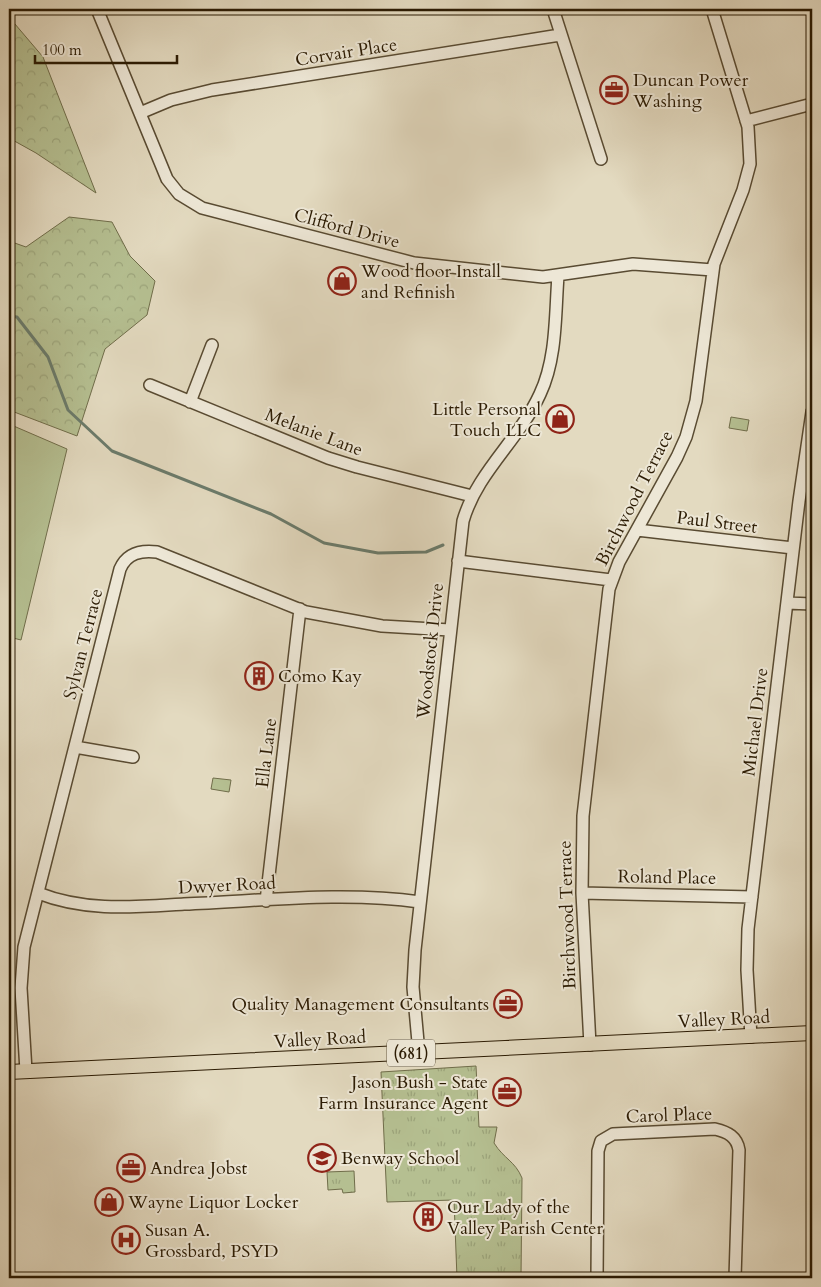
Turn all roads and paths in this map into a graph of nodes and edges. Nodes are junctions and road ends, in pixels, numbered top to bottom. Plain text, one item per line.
1 (97, 9) edge
2 (552, 9) edge
3 (712, 9) edge
4 (560, 35) junction
5 (812, 104) edge
6 (140, 113) junction
7 (746, 121) junction
8 (601, 158) dead end
9 (713, 270) junction
10 (558, 276) junction
11 (212, 345) dead end
12 (150, 385) dead end
13 (190, 402) junction
14 (812, 412) edge
15 (472, 496) junction
16 (637, 530) junction
17 (793, 548) junction
18 (458, 561) junction
19 (611, 580) junction
20 (787, 602) junction
21 (812, 604) edge
22 (300, 609) junction
23 (450, 630) junction
24 (75, 747) junction
25 (133, 757) dead end
26 (38, 893) junction
27 (582, 893) junction
28 (752, 897) junction
29 (266, 901) junction
30 (420, 902) junction
31 (812, 1033) edge
32 (751, 1037) junction
33 (590, 1045) junction
34 (419, 1053) junction
35 (26, 1071) junction
36 (9, 1072) edge
37 (596, 1278) edge
38 (735, 1278) edge

1 - 6 street, Clifford Drive
2 - 4 street
3 - 7 street, Birchwood Terrace
4 - 6 street, Corvair Place
4 - 8 street
5 - 7 street
6 - 10 street, Clifford Drive
7 - 9 street, Birchwood Terrace
9 - 10 street, Clifford Drive
9 - 16 street, Birchwood Terrace
10 - 15 street, Woodstock Drive
11 - 13 street
12 - 13 street, Melanie Lane
13 - 15 street, Melanie Lane
14 - 17 street, Michael Drive
15 - 18 street, Woodstock Drive
16 - 17 street, Paul Street
16 - 19 street, Birchwood Terrace
17 - 20 street, Michael Drive
18 - 19 street
18 - 23 street, Woodstock Drive
19 - 27 street, Birchwood Terrace
20 - 21 street
20 - 28 street, Michael Drive
22 - 23 street, Sylvan Terrace
22 - 24 street, Sylvan Terrace
22 - 29 street, Ella Lane
23 - 30 street, Woodstock Drive
24 - 25 street
24 - 26 street, Sylvan Terrace
26 - 29 street, Dwyer Road
26 - 35 street, Sylvan Terrace
27 - 28 street, Roland Place
27 - 33 street, Birchwood Terrace
28 - 32 street, Michael Drive
29 - 30 street, Dwyer Road
30 - 34 street, Woodstock Drive
31 - 32 main road, Valley Road / (681)
32 - 33 main road, Valley Road / (681)
33 - 34 main road, Valley Road / (681)
34 - 35 main road, Valley Road / (681)
35 - 36 main road, Valley Road / (681)
37 - 38 street, Carol Place

